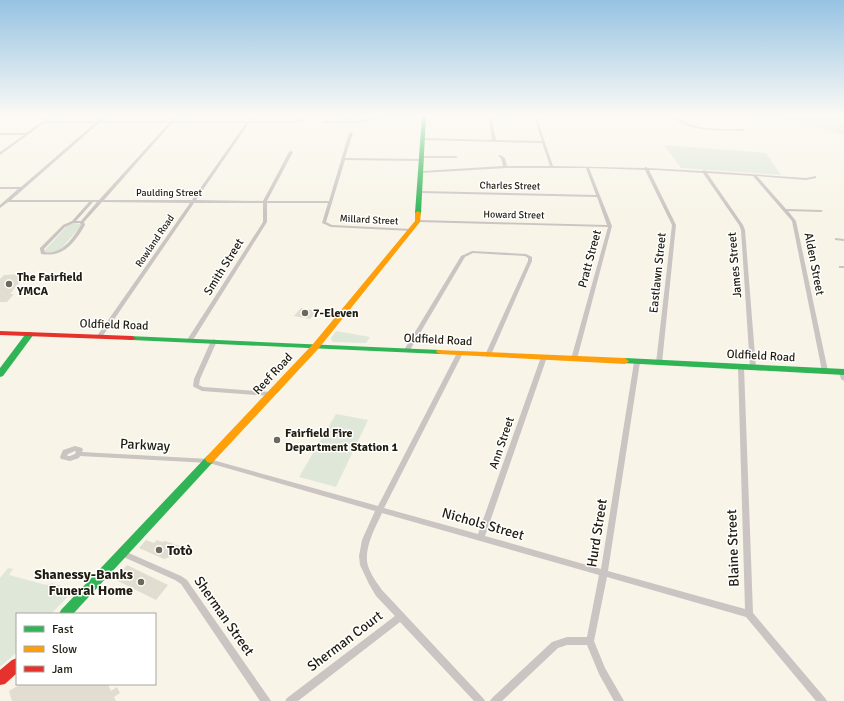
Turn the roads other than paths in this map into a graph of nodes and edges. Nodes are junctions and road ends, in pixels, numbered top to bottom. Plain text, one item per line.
1 (67, 149) edge
2 (147, 149) edge
3 (228, 149) edge
4 (346, 149) edge
5 (424, 149) edge
6 (545, 149) edge
7 (291, 152) dead end
8 (500, 156) dead end
9 (456, 157) dead end
10 (343, 159) junction
11 (423, 159) junction
12 (505, 167) junction
13 (552, 167) junction
14 (587, 167) junction
15 (646, 168) junction
16 (422, 172) junction
17 (704, 172) junction
18 (754, 175) junction
19 (815, 177) dead end
20 (0, 188) edge
21 (22, 188) junction
22 (421, 192) junction
23 (599, 196) junction
24 (7, 201) junction
25 (92, 201) junction
26 (101, 201) junction
27 (192, 201) junction
28 (265, 201) junction
29 (330, 202) junction
30 (0, 207) edge
31 (784, 210) junction
32 (821, 211) dead end
33 (418, 221) junction
34 (73, 222) junction
35 (82, 222) junction
36 (610, 226) junction
37 (411, 230) junction
38 (837, 239) dead end
39 (844, 240) edge
40 (0, 333) edge
41 (30, 334) junction
42 (100, 336) junction
43 (190, 340) junction
44 (214, 341) junction
45 (316, 346) junction
46 (407, 350) junction
47 (460, 353) junction
48 (488, 354) junction
49 (544, 358) junction
50 (574, 359) junction
51 (637, 362) junction
52 (659, 363) junction
53 (741, 367) junction
54 (754, 368) junction
55 (825, 371) junction
56 (0, 374) edge
57 (843, 375) edge
58 (272, 394) junction
59 (79, 454) dead end
60 (209, 461) junction
61 (380, 508) junction
62 (481, 537) junction
63 (122, 553) junction
64 (604, 572) junction
65 (66, 613) edge
66 (748, 614) junction
67 (401, 616) junction
68 (590, 641) junction
69 (16, 665) edge
70 (0, 679) edge
71 (266, 701) edge
72 (290, 701) edge
73 (480, 701) edge
74 (495, 701) edge
75 (619, 701) edge
76 (822, 701) edge

1 - 21 street
2 - 26 street
3 - 27 street, Rowland Road
4 - 10 street, Millard Street
5 - 11 street
6 - 13 street
7 - 28 street
8 - 12 street
9 - 11 street
10 - 11 street
10 - 29 street, Millard Street
11 - 16 street
12 - 13 street
12 - 16 street
13 - 14 street
14 - 15 street
14 - 23 street, Pratt Street
15 - 17 street
15 - 52 street, Eastlawn Street
16 - 22 street
17 - 18 street
17 - 54 street, James Street
18 - 19 street
18 - 31 street, Alden Street
20 - 21 street
21 - 24 street
22 - 23 street, Charles Street
22 - 33 street
23 - 36 street, Pratt Street
24 - 25 street, Paulding Street
24 - 30 street
25 - 26 street, Paulding Street
25 - 34 street
26 - 27 street, Paulding Street
26 - 35 street
27 - 28 street, Paulding Street
27 - 42 street, Rowland Road
28 - 29 street, Paulding Street
28 - 43 street, Smith Street
29 - 37 street, Millard Street
31 - 32 street
31 - 55 street, Alden Street
33 - 36 street, Howard Street
33 - 37 street, Reef Road
34 - 35 street
34 - 35 street
36 - 50 street, Pratt Street
37 - 45 street, Reef Road
38 - 39 street
40 - 41 street, Oldfield Road
41 - 42 street, Oldfield Road
41 - 56 street
42 - 43 street, Oldfield Road
43 - 44 street, Oldfield Road
44 - 45 street, Oldfield Road
44 - 58 street
45 - 46 street, Oldfield Road
45 - 58 street, Reef Road
46 - 47 street, Oldfield Road
46 - 48 street
47 - 48 street, Oldfield Road
47 - 61 street
48 - 49 street, Oldfield Road
49 - 50 street, Oldfield Road
49 - 62 street, Ann Street
50 - 51 street, Oldfield Road
51 - 52 street, Oldfield Road
51 - 64 street, Hurd Street
52 - 53 street, Oldfield Road
53 - 54 street, Oldfield Road
53 - 66 street, Blaine Street
54 - 55 street, Oldfield Road
55 - 57 street, Oldfield Road
58 - 60 street, Reef Road
59 - 60 street, Parkway
60 - 61 street, Nichols Street
60 - 63 street, Reef Road
61 - 62 street, Nichols Street
61 - 67 street
62 - 64 street, Nichols Street
63 - 65 street, Reef Road
63 - 71 street, Sherman Street
64 - 66 street, Nichols Street
64 - 68 street, Hurd Street
66 - 76 street
67 - 72 street, Sherman Court
67 - 73 street, Sherman Court
68 - 74 street
68 - 75 street
69 - 70 street

